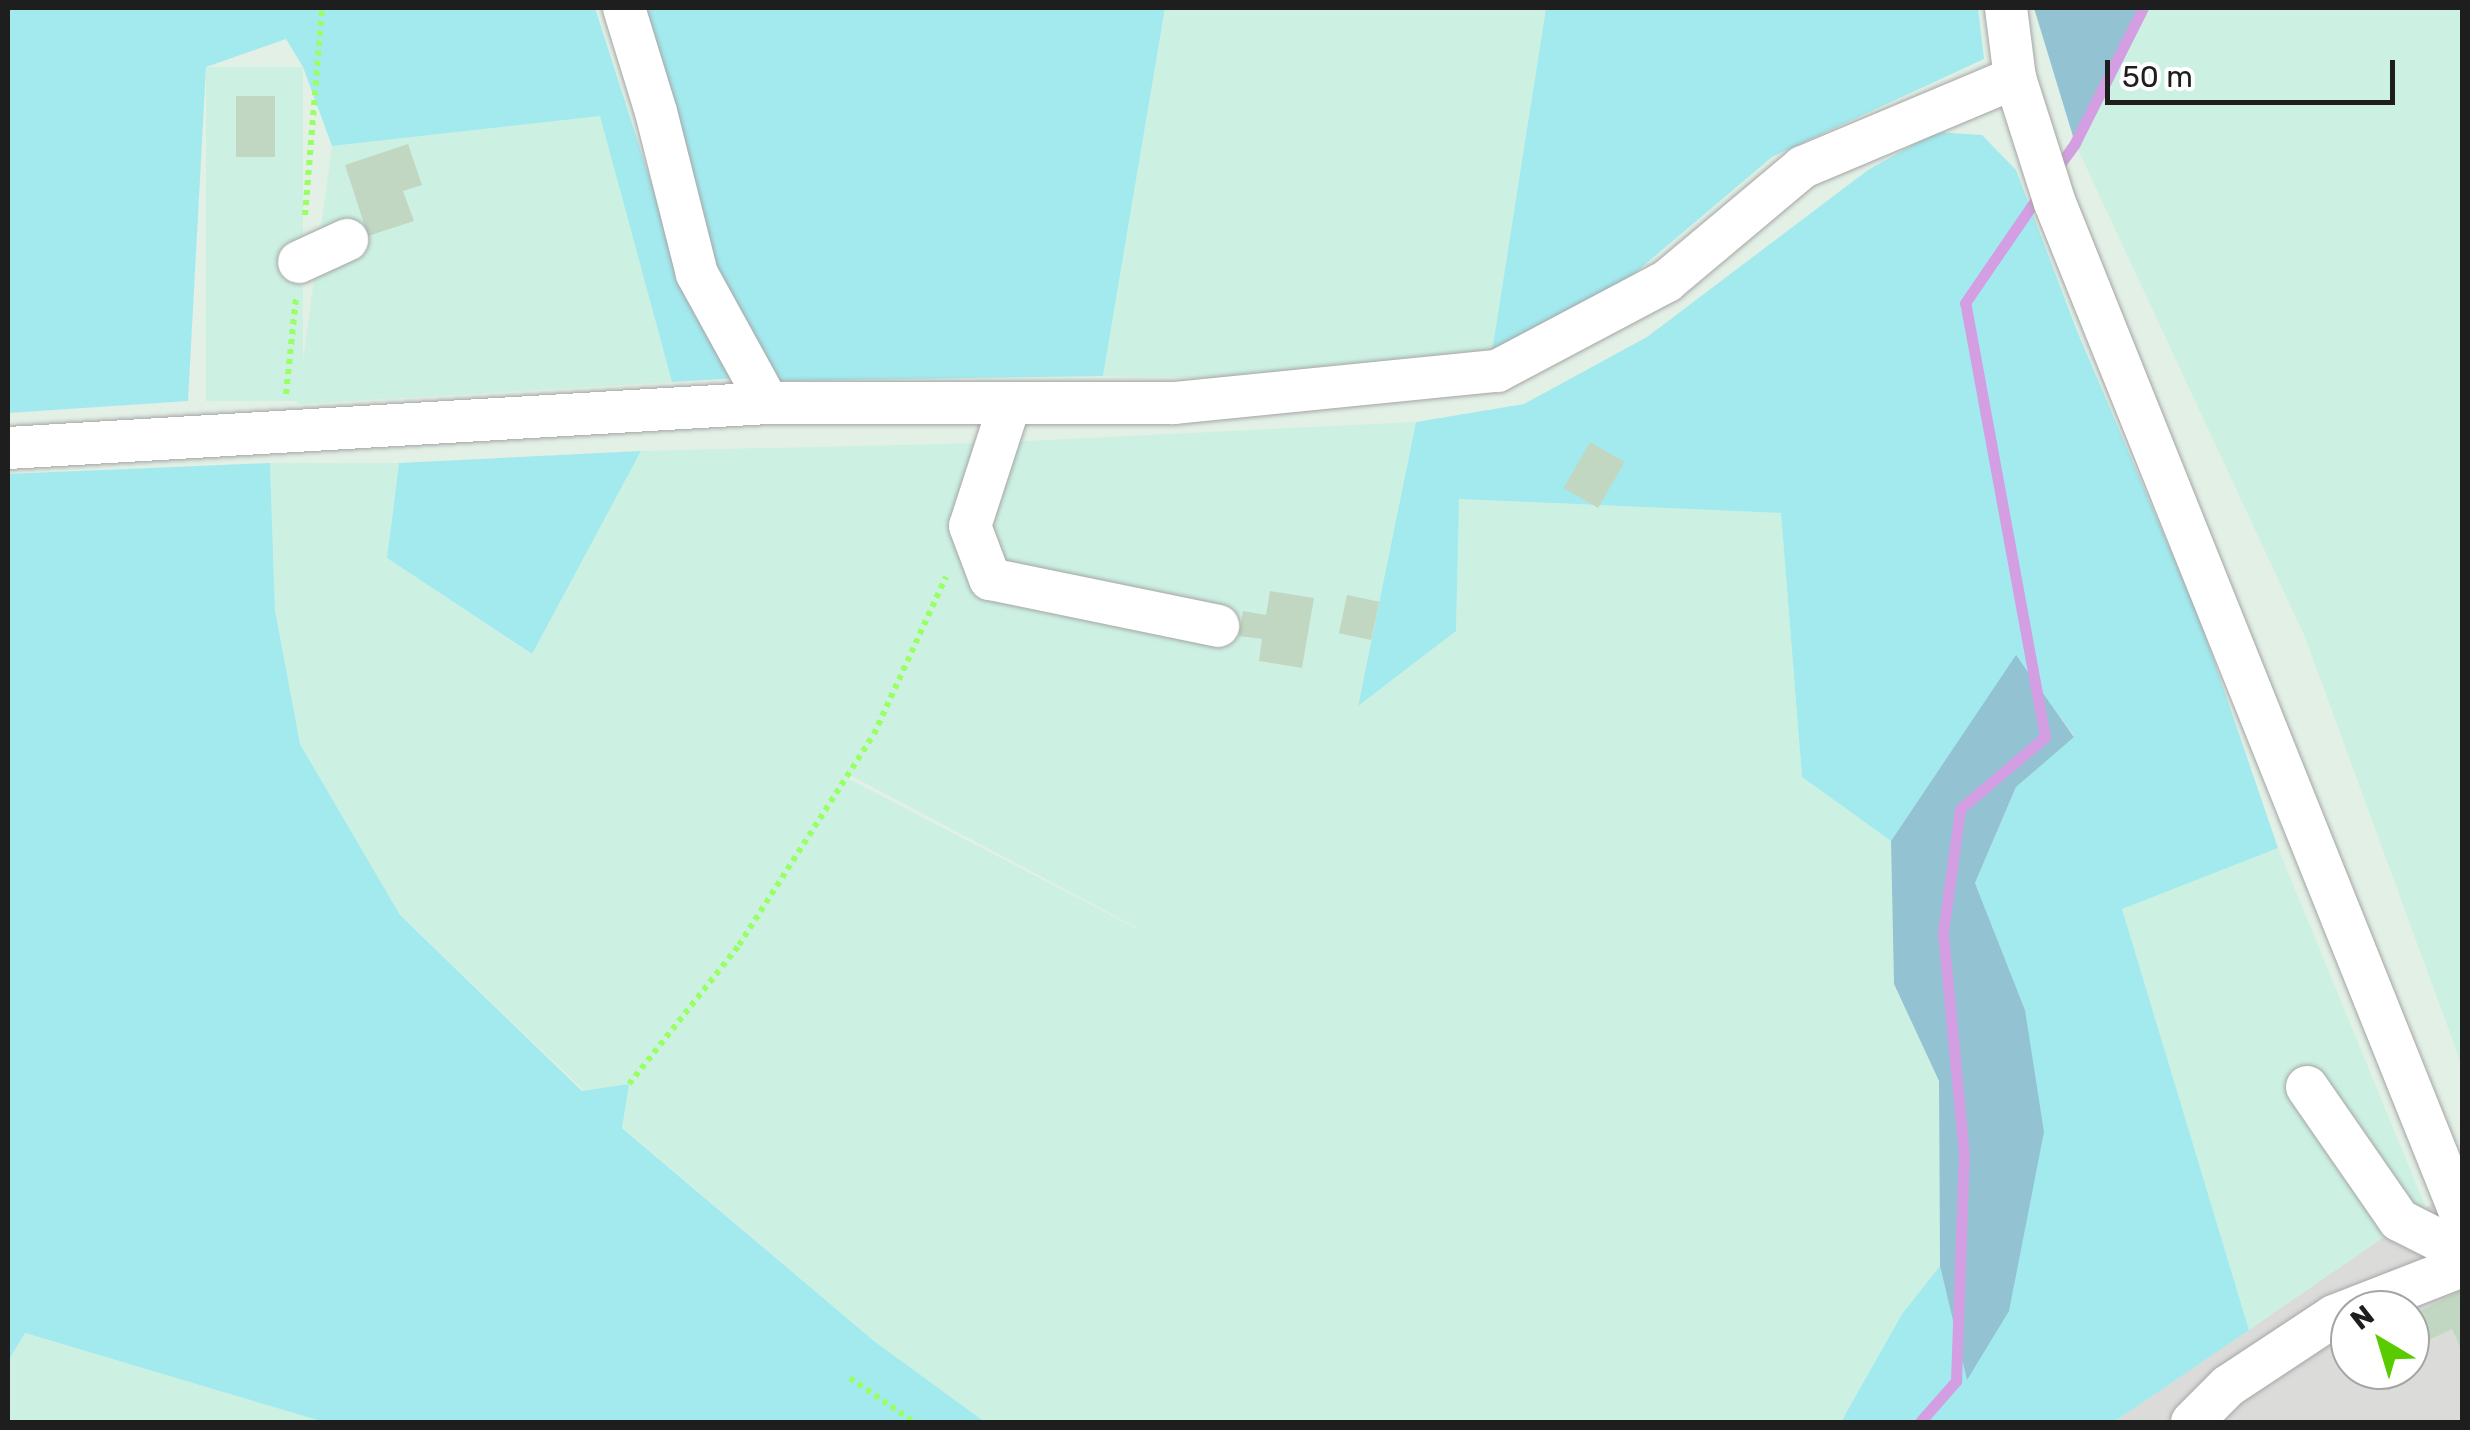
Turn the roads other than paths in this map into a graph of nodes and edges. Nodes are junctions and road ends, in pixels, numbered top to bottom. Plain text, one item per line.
1 (624, 8) edge
2 (2006, 8) edge
3 (2015, 78) junction
4 (347, 240) dead end
5 (300, 262) dead end
6 (768, 403) junction
7 (1010, 403) junction
8 (8, 448) edge
9 (1218, 626) dead end
10 (2307, 1087) dead end
11 (2459, 1198) edge
12 (2462, 1252) edge
13 (2462, 1266) edge
14 (2200, 1418) edge

1 - 6 street
2 - 3 street
3 - 7 street
3 - 11 street
4 - 5 street
6 - 7 street
6 - 8 street
7 - 9 street
10 - 12 street
13 - 14 street

